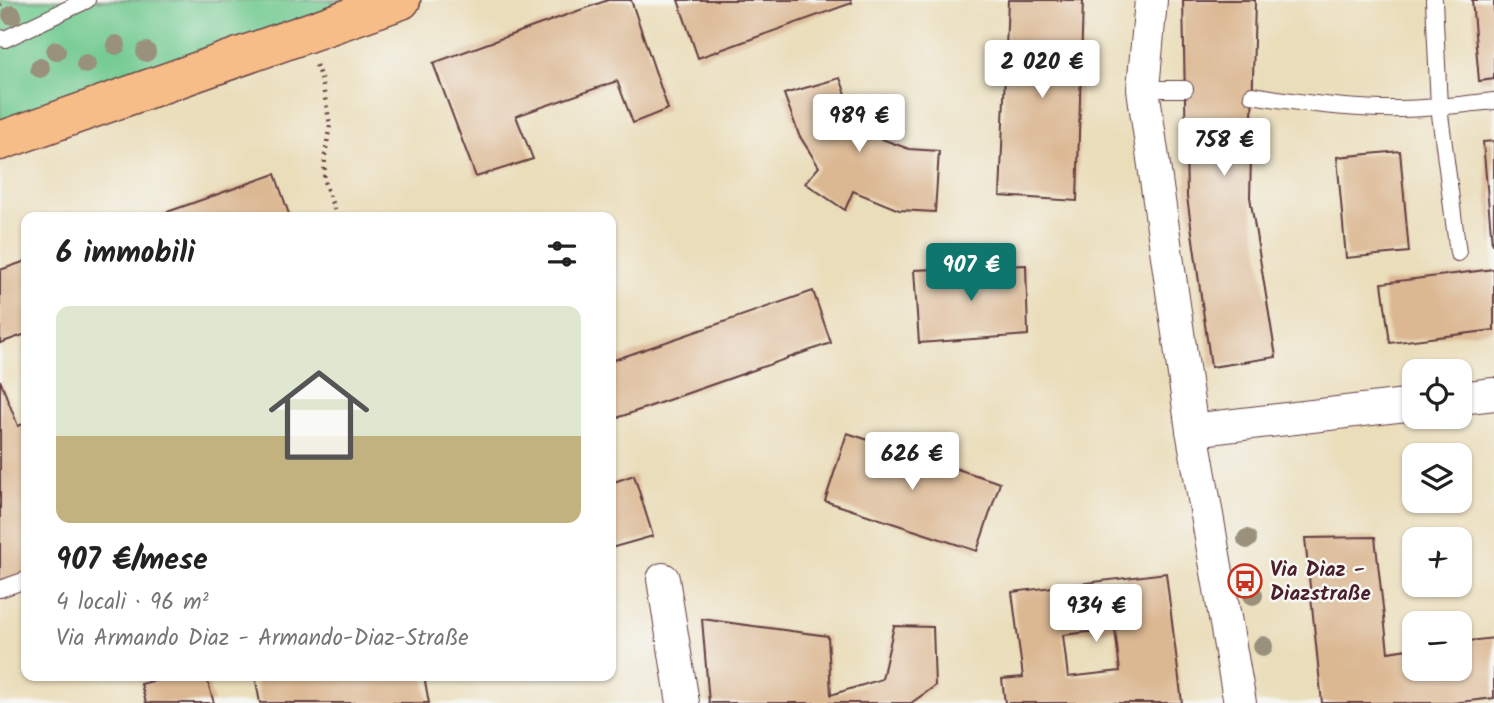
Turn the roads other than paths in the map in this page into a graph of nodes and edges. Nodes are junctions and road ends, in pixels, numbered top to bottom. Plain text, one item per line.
1 (87, 0) edge
2 (401, 0) edge
3 (1151, 0) edge
4 (1434, 0) edge
5 (0, 38) edge
6 (1143, 89) junction
7 (1185, 89) dead end
8 (1252, 95) dead end
9 (1494, 101) edge
10 (1439, 107) junction
11 (0, 141) edge
12 (1458, 253) dead end
13 (1494, 394) edge
14 (1472, 397) edge
15 (1402, 405) edge
16 (1192, 430) junction
17 (663, 579) dead end
18 (21, 582) edge
19 (0, 589) edge
20 (683, 703) edge
21 (1240, 703) edge

1 - 5 lane
2 - 11 main road
3 - 6 street
4 - 10 lane
6 - 7 lane
6 - 16 street
8 - 10 lane
9 - 10 lane
10 - 12 lane
13 - 14 street
15 - 16 street
16 - 21 street
17 - 20 street
18 - 19 lane

